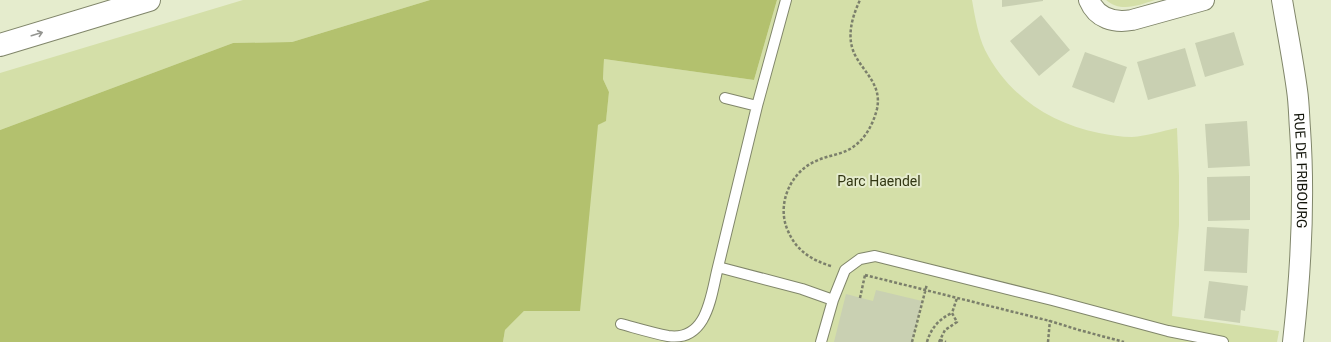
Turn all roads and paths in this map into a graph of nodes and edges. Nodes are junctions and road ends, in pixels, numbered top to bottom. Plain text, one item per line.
1 (149, 0) edge
2 (786, 0) edge
3 (860, 0) edge
4 (1089, 0) edge
5 (1204, 0) edge
6 (1282, 0) edge
7 (0, 45) edge
8 (725, 98) dead end
9 (757, 106) junction
10 (718, 267) junction
11 (836, 267) dead end
12 (858, 273) dead end
13 (865, 275) junction
14 (928, 278) dead end
15 (925, 290) junction
16 (860, 298) dead end
17 (957, 298) junction
18 (833, 300) junction
19 (952, 313) junction
20 (1050, 321) junction
21 (621, 324) dead end
22 (940, 341) edge
23 (821, 342) edge
24 (912, 342) edge
25 (927, 342) edge
26 (946, 342) edge
27 (1048, 342) edge
28 (1124, 342) edge
29 (1223, 342) edge
30 (1293, 342) edge

7 -> 1 highway
2 - 9 lane
3 - 11 path
4 - 5 street
6 - 30 street, RUE DE FRIBOURG
8 - 9 lane
9 - 10 lane
10 - 18 lane
10 - 21 lane
12 - 13 path
13 - 15 path
13 - 16 path
14 - 15 path
15 - 17 path
15 - 24 path
17 - 19 path
17 - 20 path
18 - 23 lane
18 - 29 lane
19 - 22 path
19 - 25 path
20 - 27 path
20 - 28 path
22 - 26 path

